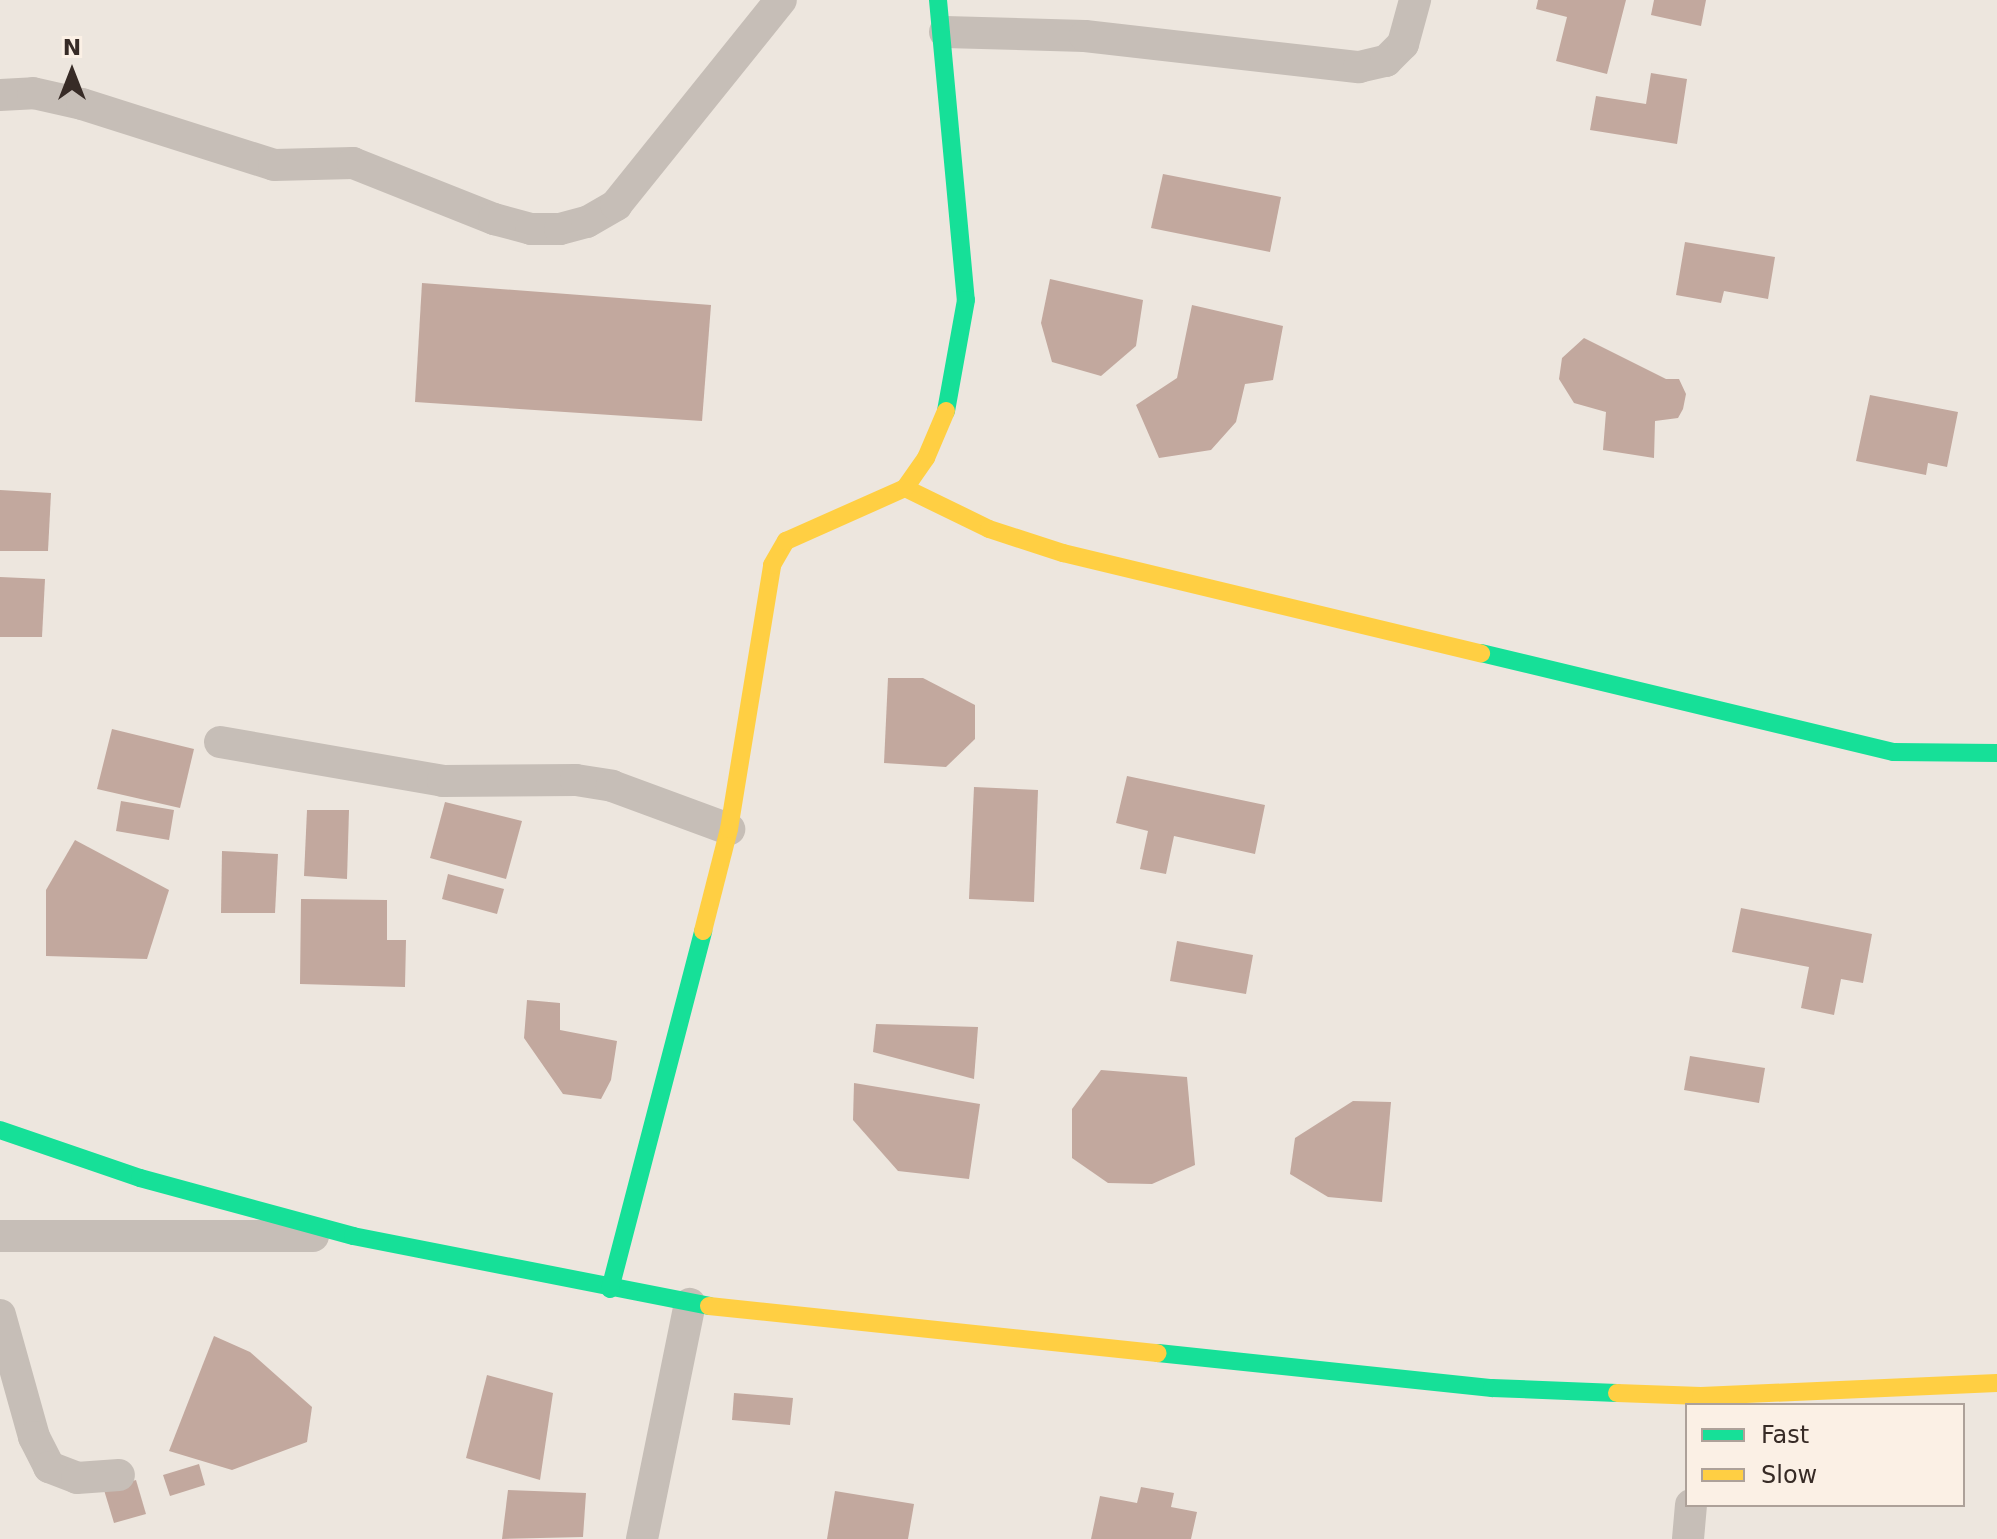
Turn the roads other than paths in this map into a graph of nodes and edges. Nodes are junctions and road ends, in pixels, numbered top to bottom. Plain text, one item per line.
1 (781, 0) edge
2 (938, 0) edge
3 (1415, 0) edge
4 (945, 32) junction
5 (0, 95) edge
6 (905, 488) junction
7 (220, 742) dead end
8 (1997, 753) edge
9 (729, 829) junction
10 (0, 1130) edge
11 (0, 1236) edge
12 (353, 1236) junction
13 (610, 1289) junction
14 (690, 1304) junction
15 (0, 1315) edge
16 (1997, 1383) edge
17 (1701, 1401) edge
18 (119, 1475) dead end
19 (1691, 1507) edge
20 (642, 1539) edge
21 (1688, 1539) edge

1 - 5 street
2 - 4 street
3 - 4 street
4 - 6 street
6 - 8 street
6 - 9 street
7 - 9 street
9 - 13 street
10 - 12 street
11 - 12 street
12 - 13 street
13 - 14 street
14 - 17 street
14 - 20 street
15 - 18 street
16 - 17 street
19 - 21 street

